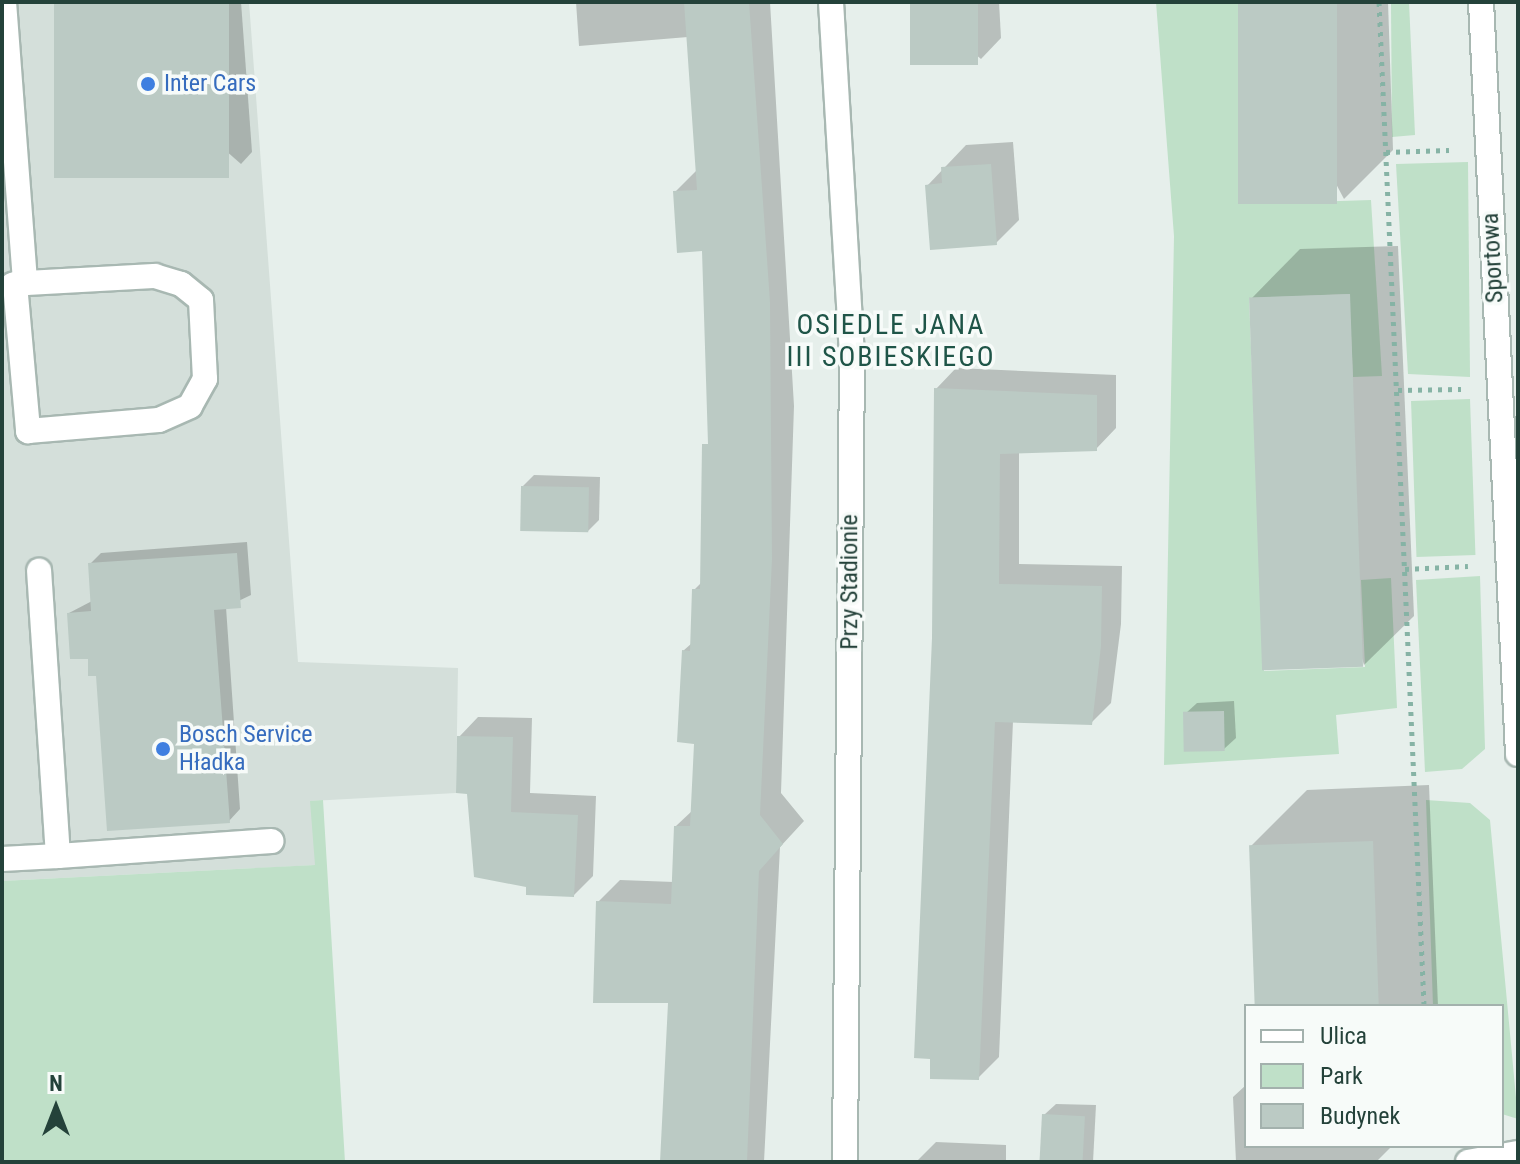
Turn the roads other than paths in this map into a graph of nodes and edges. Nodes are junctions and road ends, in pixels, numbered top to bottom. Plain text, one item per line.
1 (4, 2) edge
2 (831, 2) edge
3 (1481, 2) edge
4 (14, 284) edge
5 (39, 571) dead end
6 (1518, 754) edge
7 (271, 841) dead end
8 (58, 856) junction
9 (2, 859) edge
10 (1518, 1153) edge
11 (845, 1162) edge
12 (1468, 1162) edge

1 - 4 street
2 - 11 street, Przy Stadionie
3 - 6 street, Sportowa
4 - 4 street
5 - 8 street
7 - 8 street
8 - 9 street
10 - 12 street

